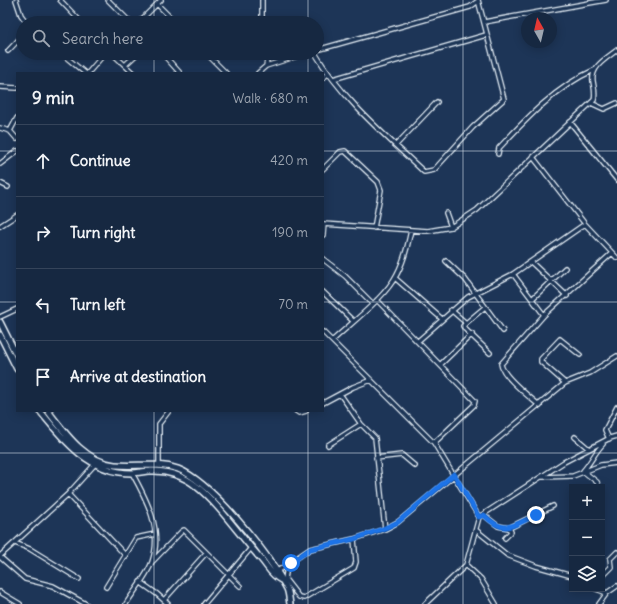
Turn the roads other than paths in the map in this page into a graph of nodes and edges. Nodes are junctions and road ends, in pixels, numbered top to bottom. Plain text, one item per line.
1 (16, 0) edge
2 (60, 0) edge
3 (108, 0) edge
4 (161, 0) edge
5 (262, 0) edge
6 (478, 0) edge
7 (606, 0) edge
8 (157, 4) junction
9 (22, 16) edge
10 (75, 16) edge
11 (124, 16) edge
12 (145, 16) edge
13 (169, 16) edge
14 (262, 16) edge
15 (484, 22) junction
16 (486, 35) junction
17 (16, 42) edge
18 (324, 48) edge
19 (617, 50) edge
20 (8, 51) dead end
21 (70, 60) edge
22 (99, 60) edge
23 (120, 60) edge
24 (131, 60) edge
25 (168, 60) edge
26 (214, 60) edge
27 (267, 60) edge
28 (281, 60) edge
29 (319, 60) edge
30 (126, 65) junction
31 (266, 66) junction
32 (594, 70) junction
33 (86, 72) edge
34 (88, 72) edge
35 (132, 72) edge
36 (179, 72) edge
37 (225, 72) edge
38 (259, 72) edge
39 (328, 74) junction
40 (324, 77) edge
41 (333, 79) junction
42 (0, 87) edge
43 (16, 88) edge
44 (437, 102) dead end
45 (591, 103) junction
46 (617, 103) edge
47 (16, 120) edge
48 (570, 122) junction
49 (0, 128) edge
50 (10, 131) junction
51 (16, 138) edge
52 (396, 145) junction
53 (16, 152) edge
54 (498, 154) dead end
55 (533, 157) junction
56 (0, 164) edge
57 (324, 168) edge
58 (617, 180) edge
59 (0, 183) edge
60 (8, 187) dead end
61 (446, 213) dead end
62 (16, 216) edge
63 (324, 224) edge
64 (585, 224) junction
65 (0, 226) edge
66 (451, 227) junction
67 (374, 228) junction
68 (411, 230) junction
69 (612, 253) junction
70 (617, 258) edge
71 (324, 260) edge
72 (446, 262) dead end
73 (531, 262) junction
74 (565, 268) dead end
75 (513, 274) junction
76 (395, 278) junction
77 (551, 281) junction
78 (324, 293) edge
79 (475, 294) junction
80 (567, 296) junction
81 (532, 298) junction
82 (377, 300) junction
83 (372, 303) junction
84 (485, 307) junction
85 (16, 309) edge
86 (451, 310) junction
87 (544, 315) junction
88 (0, 317) edge
89 (442, 319) junction
90 (352, 321) junction
91 (0, 322) edge
92 (466, 323) junction
93 (502, 331) dead end
94 (324, 333) edge
95 (472, 334) junction
96 (0, 335) edge
97 (332, 341) junction
98 (418, 341) junction
99 (490, 353) dead end
100 (16, 354) edge
101 (580, 355) dead end
102 (617, 356) edge
103 (441, 364) junction
104 (16, 367) edge
105 (371, 380) junction
106 (565, 383) junction
107 (340, 394) junction
108 (324, 402) edge
109 (540, 406) junction
110 (617, 407) edge
111 (41, 412) edge
112 (49, 412) edge
113 (168, 412) edge
114 (361, 424) junction
115 (617, 436) edge
116 (575, 437) dead end
117 (608, 440) junction
118 (434, 443) junction
119 (328, 446) dead end
120 (589, 449) junction
121 (376, 458) junction
122 (99, 460) junction
123 (617, 463) edge
124 (158, 464) junction
125 (96, 465) junction
126 (415, 466) dead end
127 (583, 472) junction
128 (132, 473) junction
129 (454, 474) junction
130 (542, 477) junction
131 (598, 484) edge
132 (68, 494) junction
133 (553, 506) dead end
134 (484, 515) junction
135 (479, 517) junction
136 (385, 528) junction
137 (509, 528) junction
138 (476, 530) junction
139 (155, 534) junction
140 (505, 538) dead end
141 (354, 539) junction
142 (15, 543) junction
143 (250, 548) junction
144 (617, 552) edge
145 (206, 553) junction
146 (0, 556) edge
147 (126, 556) junction
148 (152, 562) junction
149 (466, 565) junction
150 (287, 567) junction
151 (605, 573) edge
152 (227, 574) junction
153 (275, 574) junction
154 (569, 575) edge
155 (79, 579) dead end
156 (140, 582) junction
157 (240, 586) dead end
158 (617, 586) edge
159 (106, 587) dead end
160 (0, 592) edge
161 (607, 592) joint
162 (164, 600) junction
163 (208, 600) junction
164 (20, 604) edge
165 (86, 604) edge
166 (126, 604) edge
167 (168, 604) edge
168 (204, 604) edge
169 (212, 604) edge
170 (290, 604) edge
171 (425, 604) edge
172 (496, 604) edge
173 (599, 604) edge

1 - 9 street
2 - 10 street
3 - 11 street
4 - 8 street
5 - 14 street
6 - 15 street
6 - 18 street
7 - 15 street
8 - 12 street
8 - 13 street
15 - 16 street
16 - 41 street
16 - 52 street
17 - 20 street
19 - 32 street
21 - 33 street
22 - 34 street
23 - 30 street
24 - 30 street
25 - 36 street
26 - 37 street
27 - 31 street
28 - 31 street
29 - 39 street
30 - 35 street
31 - 38 street
32 - 45 street
32 - 54 street
39 - 40 street
39 - 41 street
41 - 52 street
42 - 43 street
44 - 52 street
45 - 46 street
45 - 48 street
47 - 50 street
48 - 55 street
48 - 58 street
49 - 50 street
50 - 51 street
53 - 56 street
55 - 64 street
55 - 66 street
57 - 67 street
59 - 60 street
61 - 66 street
62 - 65 street
63 - 67 street
64 - 69 street
64 - 73 street
66 - 68 street
67 - 68 street
68 - 76 street
69 - 70 street
69 - 80 street
71 - 83 street
72 - 79 street
73 - 75 street
73 - 77 street
74 - 77 street
75 - 79 street
75 - 81 street
76 - 82 street
76 - 89 street
77 - 80 street
77 - 81 street
78 - 90 street
79 - 84 street
79 - 86 street
80 - 87 street
81 - 87 street
82 - 83 street
82 - 98 street
83 - 90 street
84 - 92 street
84 - 93 street
85 - 88 street
86 - 89 street
86 - 92 street
87 - 109 street
89 - 98 street
90 - 97 street
91 - 100 main road
92 - 95 street
94 - 97 street
95 - 99 street
95 - 103 street
96 - 104 main road
97 - 105 street
98 - 103 street
101 - 106 street
102 - 106 street
103 - 118 street
105 - 107 street
105 - 118 street
106 - 109 street
107 - 108 street
107 - 114 street
109 - 129 street
110 - 117 street
111 - 125 main road
112 - 122 main road
113 - 124 street
114 - 119 street
114 - 121 street
115 - 117 street
116 - 120 street
117 - 120 street
117 - 127 street
118 - 129 street
120 - 130 street
121 - 126 street
121 - 136 street
122 - 124 main road
122 - 125 street
123 - 127 street
124 - 153 main road
125 - 128 main road
125 - 132 street
127 - 130 street
127 - 131 street
128 - 139 street
128 - 143 main road
129 - 135 street
129 - 136 street
130 - 134 street
132 - 142 street
132 - 147 street
133 - 137 street
134 - 135 street
134 - 137 street
135 - 138 street
136 - 141 street
137 - 140 street
138 - 149 street
138 - 154 street
139 - 147 street
139 - 148 street
141 - 150 street
141 - 150 street
142 - 146 street
142 - 155 street
143 - 152 street
143 - 153 main road
144 - 151 street
145 - 148 street
145 - 152 street
145 - 162 street
146 - 165 street
147 - 159 street
148 - 156 street
149 - 171 street
149 - 172 street
150 - 153 street
152 - 157 street
152 - 163 street
153 - 170 main road
156 - 162 street
156 - 166 street
158 - 161 street
160 - 164 street
161 - 173 street
162 - 167 street
163 - 168 street
163 - 169 street

